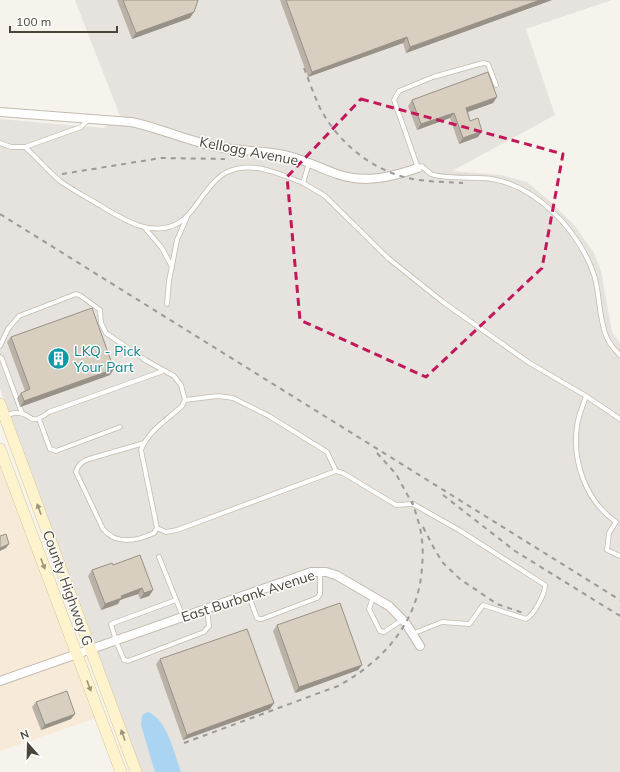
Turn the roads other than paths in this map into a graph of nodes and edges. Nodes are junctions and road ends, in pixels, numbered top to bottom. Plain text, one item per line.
1 (496, 85) dead end
2 (0, 112) edge
3 (89, 119) junction
4 (0, 143) edge
5 (25, 147) junction
6 (308, 163) junction
7 (418, 168) junction
8 (303, 183) junction
9 (188, 216) junction
10 (144, 227) junction
11 (172, 267) junction
12 (167, 304) dead end
13 (0, 346) edge
14 (620, 355) edge
15 (0, 357) edge
16 (163, 370) junction
17 (586, 396) junction
18 (185, 400) junction
19 (0, 404) edge
20 (22, 414) junction
21 (2, 418) edge
22 (39, 419) junction
23 (620, 419) edge
24 (120, 427) dead end
25 (144, 443) junction
26 (0, 449) edge
27 (336, 472) junction
28 (157, 528) junction
29 (620, 556) edge
30 (159, 557) dead end
31 (320, 571) junction
32 (248, 594) junction
33 (373, 597) junction
34 (176, 600) junction
35 (207, 608) junction
36 (183, 617) junction
37 (402, 620) junction
38 (412, 634) junction
39 (116, 641) junction
40 (420, 646) dead end
41 (91, 650) junction
42 (77, 655) junction
43 (0, 681) edge
44 (120, 772) edge
45 (136, 772) edge

1 - 7 lane
2 - 3 street, Kellogg Avenue
3 - 5 lane
3 - 6 street, Kellogg Avenue
4 - 5 lane
5 - 10 lane
6 - 7 street, Kellogg Avenue
6 - 8 lane
7 - 14 lane
8 - 9 lane
8 - 17 lane
9 - 10 lane
9 - 11 lane
10 - 11 lane
11 - 12 lane
13 - 16 lane
15 - 20 lane
16 - 18 lane
16 - 22 lane
17 - 23 lane
17 - 29 lane
18 - 25 lane
18 - 27 lane
19 - 21 main road, County Highway G
20 - 21 lane
20 - 22 lane
41 -> 21 main road, County Highway G
22 - 24 lane
25 - 28 lane
25 - 28 lane
26 -> 42 main road, County Highway G
27 - 28 lane
27 - 38 lane
30 - 34 lane
31 - 32 street, East Burbank Avenue
31 - 32 lane
31 - 33 street, East Burbank Avenue
32 - 35 street, East Burbank Avenue
33 - 37 street, East Burbank Avenue
33 - 37 lane
34 - 36 lane
34 - 39 lane
35 - 36 street, East Burbank Avenue
35 - 39 lane
36 - 39 street, East Burbank Avenue
37 - 38 street, East Burbank Avenue
38 - 40 street, East Burbank Avenue
39 - 41 street, East Burbank Avenue
41 - 42 street, East Burbank Avenue
45 -> 41 main road, County Highway G
42 - 43 street, East Burbank Avenue
42 -> 44 main road, County Highway G

